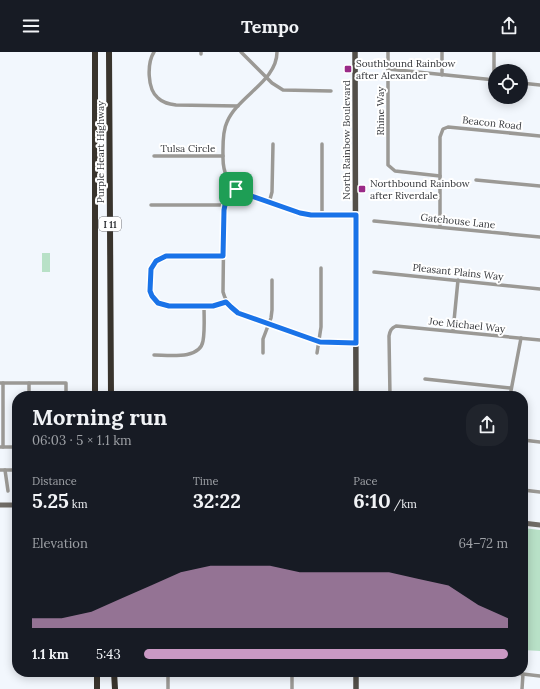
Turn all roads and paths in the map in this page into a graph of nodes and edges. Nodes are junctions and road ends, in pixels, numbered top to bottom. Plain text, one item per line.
1 (95, 52) edge
2 (109, 52) edge
3 (154, 52) edge
4 (241, 52) edge
5 (277, 52) edge
6 (355, 52) edge
7 (388, 52) edge
8 (442, 52) edge
9 (494, 52) edge
10 (494, 64) edge
11 (388, 69) junction
12 (442, 75) junction
13 (266, 77) junction
14 (488, 79) edge
15 (528, 84) edge
16 (540, 85) edge
17 (331, 91) dead end
18 (238, 106) junction
19 (540, 136) edge
20 (273, 144) dead end
21 (322, 144) dead end
22 (154, 156) dead end
23 (223, 156) junction
24 (440, 176) junction
25 (476, 180) dead end
26 (540, 186) edge
27 (236, 189) junction
28 (269, 203) junction
29 (151, 205) dead end
30 (225, 205) junction
31 (322, 215) junction
32 (356, 215) junction
33 (374, 221) dead end
34 (440, 227) junction
35 (540, 237) edge
36 (223, 256) junction
37 (321, 268) dead end
38 (374, 272) dead end
39 (272, 280) dead end
40 (458, 280) junction
41 (540, 289) edge
42 (226, 302) junction
43 (204, 306) junction
44 (269, 324) junction
45 (453, 331) junction
46 (521, 338) junction
47 (540, 340) edge
48 (320, 342) junction
49 (356, 343) junction
50 (317, 352) dead end
51 (263, 353) dead end
52 (154, 355) dead end
53 (425, 379) dead end
54 (2, 383) edge
55 (29, 383) junction
56 (511, 388) junction
57 (29, 391) edge
58 (66, 391) edge
59 (95, 391) edge
60 (111, 391) edge
61 (356, 391) edge
62 (390, 391) edge
63 (511, 391) edge
64 (528, 441) edge
65 (540, 442) edge
66 (2, 447) edge
67 (0, 470) edge
68 (5, 470) junction
69 (12, 470) edge
70 (8, 490) dead end
71 (528, 491) edge
72 (540, 492) edge
73 (0, 505) edge
74 (12, 505) edge
75 (528, 524) edge
76 (540, 525) edge
77 (528, 675) edge
78 (540, 676) edge
79 (97, 677) edge
80 (113, 677) edge
81 (168, 677) edge
82 (292, 677) edge
83 (356, 677) edge
84 (523, 677) edge
85 (97, 689) edge
86 (114, 689) edge
87 (168, 689) edge
88 (292, 689) edge
89 (356, 689) edge
90 (522, 689) edge

1 - 59 highway, Purple Heart Highway / I 11
2 - 60 highway, Purple Heart Highway / I 11
3 - 18 street
4 - 13 street
5 - 13 street
6 - 32 main road, North Rainbow Boulevard
7 - 11 street, Rhine Way
8 - 12 street
9 - 10 street
11 - 12 street
11 - 24 street, Rhine Way
12 - 14 street
13 - 17 street
13 - 18 street
15 - 16 street
18 - 23 street
19 - 24 street, Beacon Road
20 - 28 street
21 - 31 street
22 - 23 street, Tulsa Circle
23 - 27 street
24 - 34 street
25 - 26 street
27 - 28 street
27 - 30 street
28 - 31 street
29 - 30 street
30 - 36 street
31 - 32 street
32 - 49 main road, North Rainbow Boulevard
33 - 34 street, Gatehouse Lane
34 - 35 street, Gatehouse Lane
36 - 42 street
36 - 43 street
37 - 48 street
38 - 40 street, Pleasant Plains Way
39 - 44 street
40 - 41 street, Pleasant Plains Way
40 - 45 street
42 - 43 street
42 - 44 street
43 - 52 street
44 - 48 street
44 - 51 street
45 - 46 street, Joe Michael Way
45 - 62 street, Joe Michael Way
46 - 47 street, Joe Michael Way
46 - 56 street
48 - 49 street
48 - 50 street
49 - 61 main road, North Rainbow Boulevard
53 - 56 street
54 - 55 street
54 - 66 street
55 - 57 street
55 - 58 street
56 - 63 street
64 - 65 street
67 - 68 street
68 - 69 street
68 - 70 street
71 - 72 street
73 - 74 street
75 - 76 street
77 - 78 street
79 - 85 highway
80 - 86 highway
81 - 87 street
82 - 88 street
83 - 89 main road
84 - 90 street

